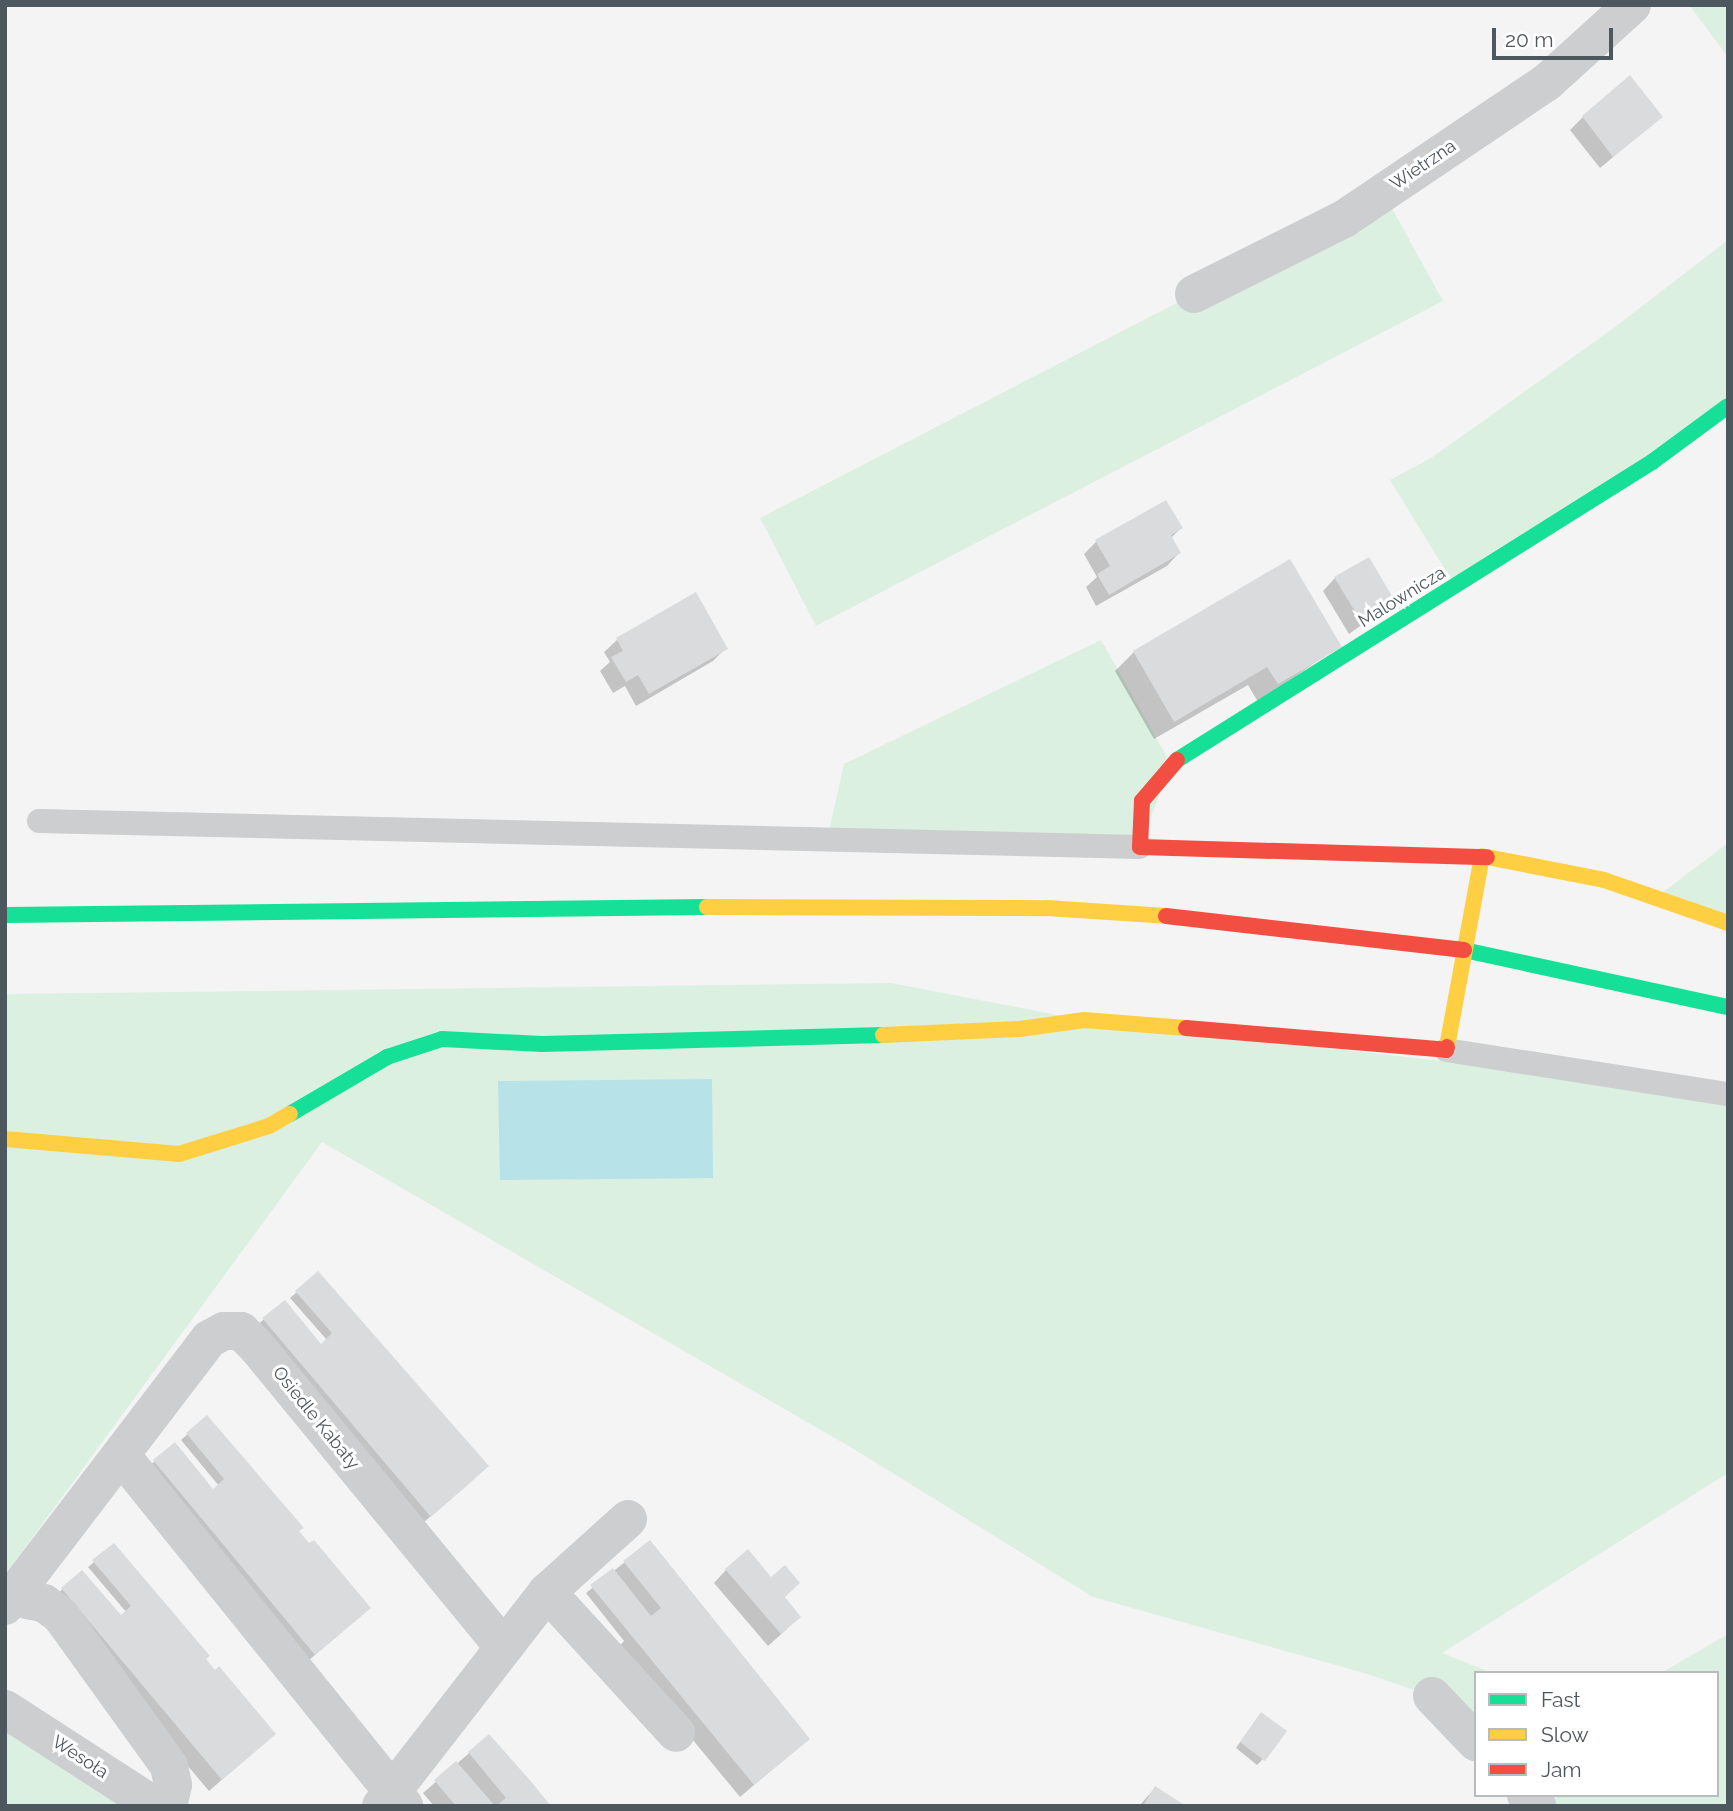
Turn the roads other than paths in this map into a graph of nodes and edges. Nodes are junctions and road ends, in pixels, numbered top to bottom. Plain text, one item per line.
1 (1632, 5) edge
2 (1194, 294) dead end
3 (1728, 406) edge
4 (39, 821) dead end
5 (1140, 847) junction
6 (1482, 856) junction
7 (5, 915) edge
8 (1728, 923) edge
9 (1464, 950) junction
10 (1728, 1007) edge
11 (1446, 1050) junction
12 (1728, 1094) edge
13 (5, 1139) edge
14 (121, 1455) junction
15 (628, 1519) dead end
16 (547, 1592) junction
17 (9, 1601) edge
18 (503, 1646) junction
19 (1432, 1696) dead end
20 (5, 1709) edge
21 (676, 1733) dead end
22 (1474, 1740) edge
23 (392, 1801) edge
24 (155, 1806) edge
25 (168, 1806) edge

1 - 2 street, Wietrzna
3 - 5 main road, Malownicza
4 - 5 lane
5 - 6 main road
6 - 8 main road
6 - 9 main road
7 - 9 main road
9 - 10 main road
9 - 11 main road
11 - 12 lane
11 - 13 main road
14 - 17 street, Osiedle Kabaty
14 - 18 street, Osiedle Kabaty
14 - 23 street
15 - 16 street
16 - 18 street
16 - 21 street
17 - 25 street, Osiedle Kabaty
18 - 23 street
19 - 22 street
20 - 24 street, Wesoła

